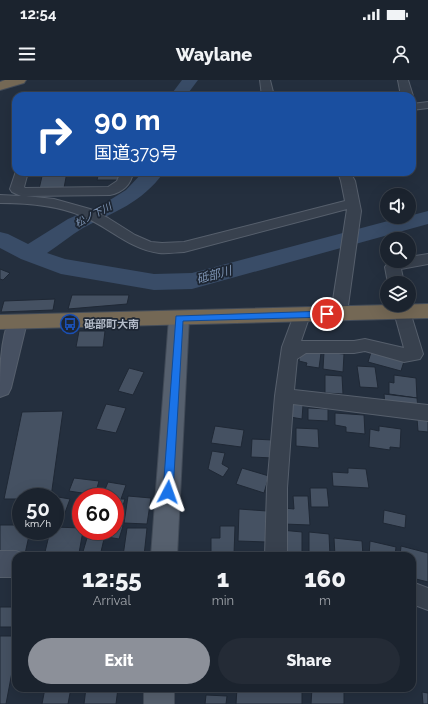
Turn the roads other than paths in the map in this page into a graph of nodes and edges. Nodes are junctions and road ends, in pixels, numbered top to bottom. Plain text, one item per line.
1 (19, 80) edge
2 (265, 80) edge
3 (403, 80) edge
4 (0, 86) edge
5 (267, 92) edge
6 (406, 92) edge
7 (428, 105) edge
8 (416, 106) edge
9 (21, 176) edge
10 (127, 176) edge
11 (346, 176) edge
12 (83, 192) junction
13 (0, 199) edge
14 (57, 204) junction
15 (354, 207) junction
16 (428, 259) edge
17 (395, 276) edge
18 (380, 310) edge
19 (416, 310) edge
20 (428, 311) edge
21 (401, 312) edge
22 (339, 313) junction
23 (302, 315) junction
24 (179, 318) junction
25 (8, 322) edge
26 (289, 356) junction
27 (0, 388) edge
28 (284, 396) junction
29 (428, 413) edge
30 (164, 552) edge
31 (276, 552) edge
32 (0, 564) edge
33 (12, 564) edge
34 (416, 594) edge
35 (428, 599) edge
36 (159, 692) edge
37 (159, 704) edge

1 - 4 highway
2 - 5 street
3 - 6 street
7 - 8 street
9 - 12 street
10 - 12 street
11 - 15 street
12 - 14 street
13 - 14 street
14 - 15 street
15 - 22 street
16 - 17 street
18 - 22 highway
19 - 20 highway
21 - 26 street
22 - 23 highway
23 - 24 highway
23 - 26 street
24 - 25 highway
24 - 30 main road
25 - 27 street
26 - 28 street
28 - 29 street
28 - 31 street
32 - 33 street
34 - 35 street
36 - 37 main road

